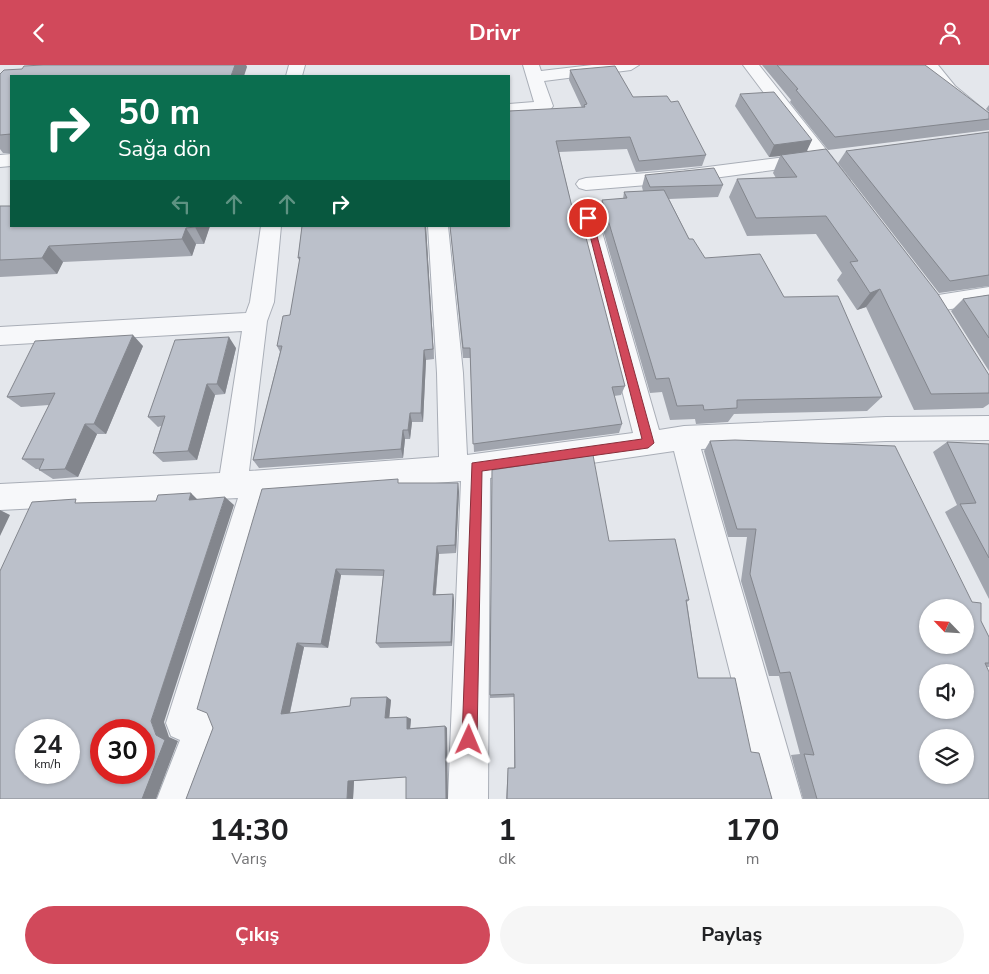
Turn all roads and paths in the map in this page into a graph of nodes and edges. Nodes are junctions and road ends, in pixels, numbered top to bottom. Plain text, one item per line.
1 (631, 65) edge
2 (751, 65) edge
3 (930, 65) edge
4 (532, 71) edge
5 (510, 109) edge
6 (989, 122) edge
7 (833, 157) junction
8 (586, 184) dead end
9 (852, 196) edge
10 (588, 218) dead end
11 (271, 227) edge
12 (438, 227) edge
13 (989, 295) edge
14 (932, 305) edge
15 (255, 321) junction
16 (0, 336) edge
17 (989, 428) edge
18 (684, 438) junction
19 (648, 443) junction
20 (465, 467) junction
21 (245, 484) junction
22 (37, 493) junction
23 (0, 497) edge
24 (25, 521) edge
25 (177, 799) edge
26 (468, 799) edge
27 (782, 799) edge

1 - 4 street
2 - 7 street
3 - 6 street
4 - 5 street
7 - 8 street
7 - 9 street
10 - 19 street
11 - 15 street
12 - 20 street
13 - 14 street
15 - 16 street
15 - 21 street
17 - 18 street
18 - 19 street
18 - 27 street
19 - 20 street
20 - 21 street
20 - 26 street
21 - 22 street
21 - 25 street
22 - 23 street
22 - 24 street

